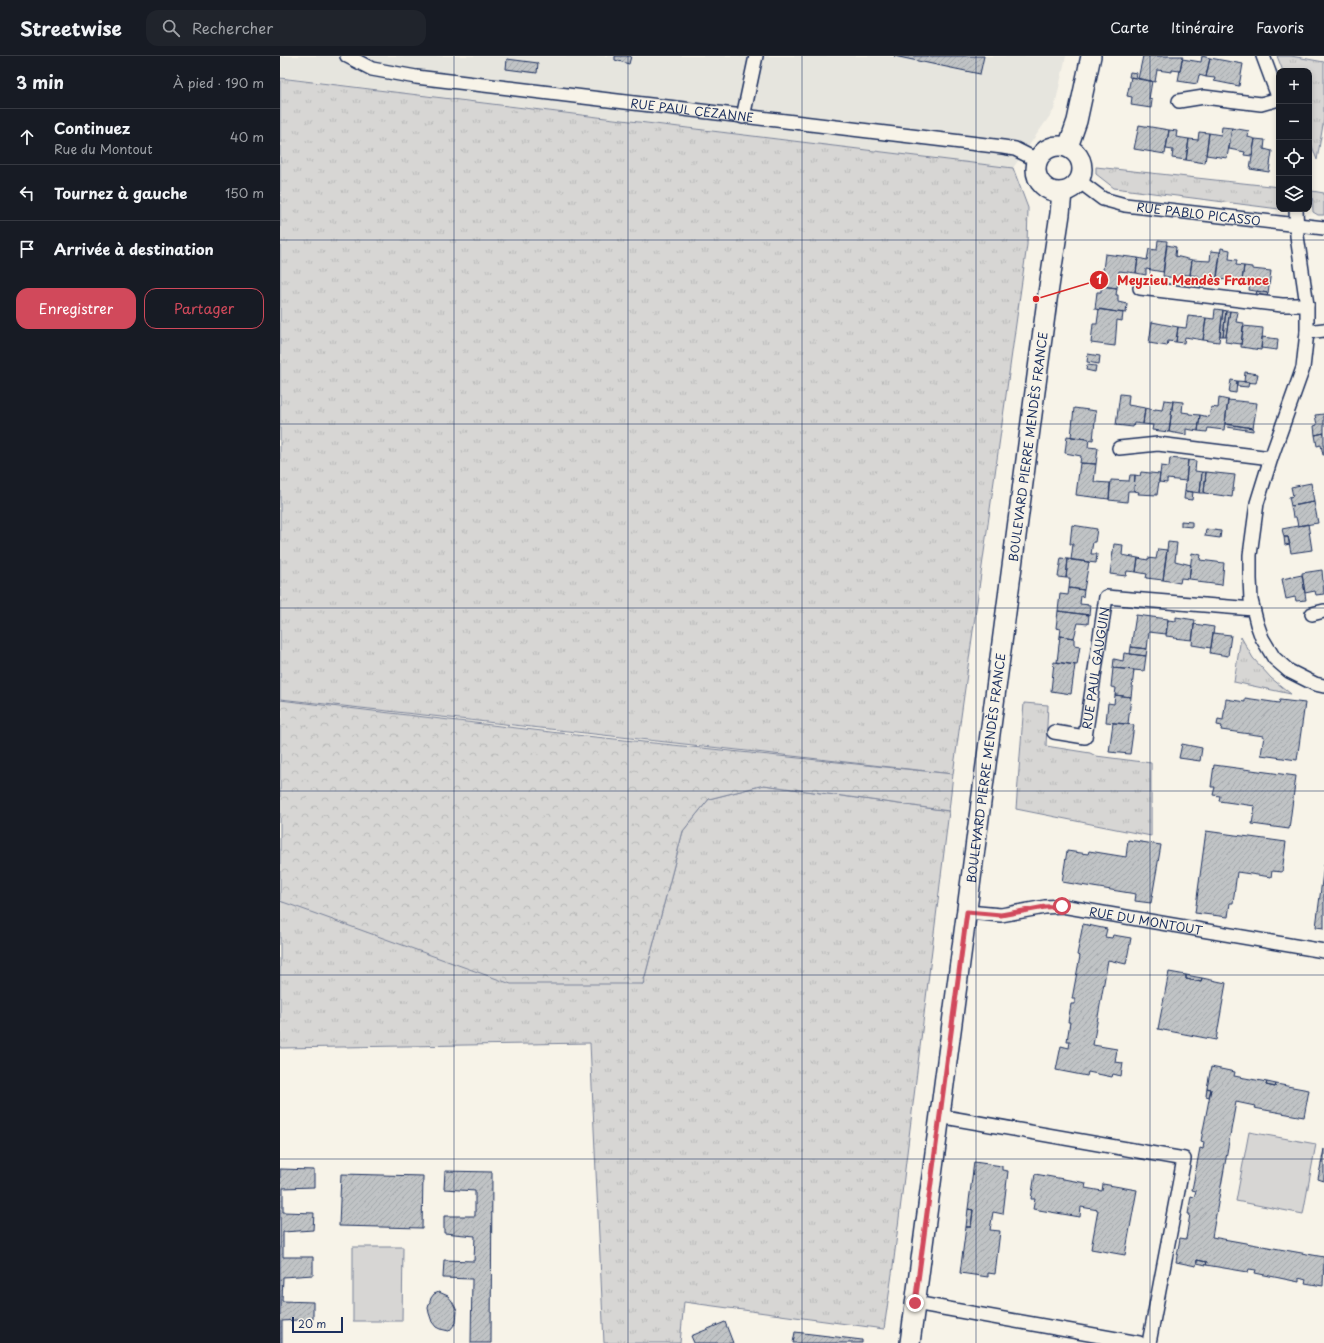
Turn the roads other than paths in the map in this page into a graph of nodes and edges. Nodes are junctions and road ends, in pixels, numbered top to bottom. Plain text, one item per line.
1 (347, 56) edge
2 (756, 56) edge
3 (1091, 56) edge
4 (1263, 56) edge
5 (1276, 91) edge
6 (1276, 100) edge
7 (1179, 101) dead end
8 (743, 117) junction
9 (1068, 147) junction
10 (1037, 160) junction
11 (1079, 181) junction
12 (1062, 192) junction
13 (1296, 212) edge
14 (1296, 226) junction
15 (1324, 228) edge
16 (1140, 288) dead end
17 (1307, 305) junction
18 (1324, 330) edge
19 (1307, 332) junction
20 (1119, 448) dead end
21 (1271, 458) junction
22 (1253, 609) junction
23 (1324, 686) edge
24 (1054, 732) dead end
25 (967, 912) junction
26 (1324, 951) edge
27 (939, 1116) junction
28 (915, 1303) junction
29 (910, 1343) edge
30 (1139, 1343) edge
31 (1149, 1343) edge

1 - 8 street, RUE PAUL CÉZANNE
2 - 8 street
3 - 9 street
4 - 5 street
6 - 7 street
8 - 10 street, RUE PAUL CÉZANNE
9 - 10 street
9 - 11 street
10 - 12 street
11 - 12 street
11 - 14 street, RUE PABLO PICASSO
12 - 25 street, BOULEVARD PIERRE MENDÈS FRANCE
13 - 14 street
14 - 15 street, RUE PABLO PICASSO
14 - 17 street
16 - 17 street
17 - 19 street
18 - 19 street
19 - 21 street
20 - 21 street
21 - 22 street
22 - 23 street
22 - 24 street, RUE PAUL GAUGUIN
25 - 26 street, RUE DU MONTOUT
25 - 27 street, BOULEVARD PIERRE MENDÈS FRANCE
27 - 28 street, BOULEVARD PIERRE MENDÈS FRANCE
27 - 31 street
28 - 29 street, BOULEVARD PIERRE MENDÈS FRANCE
28 - 30 street

